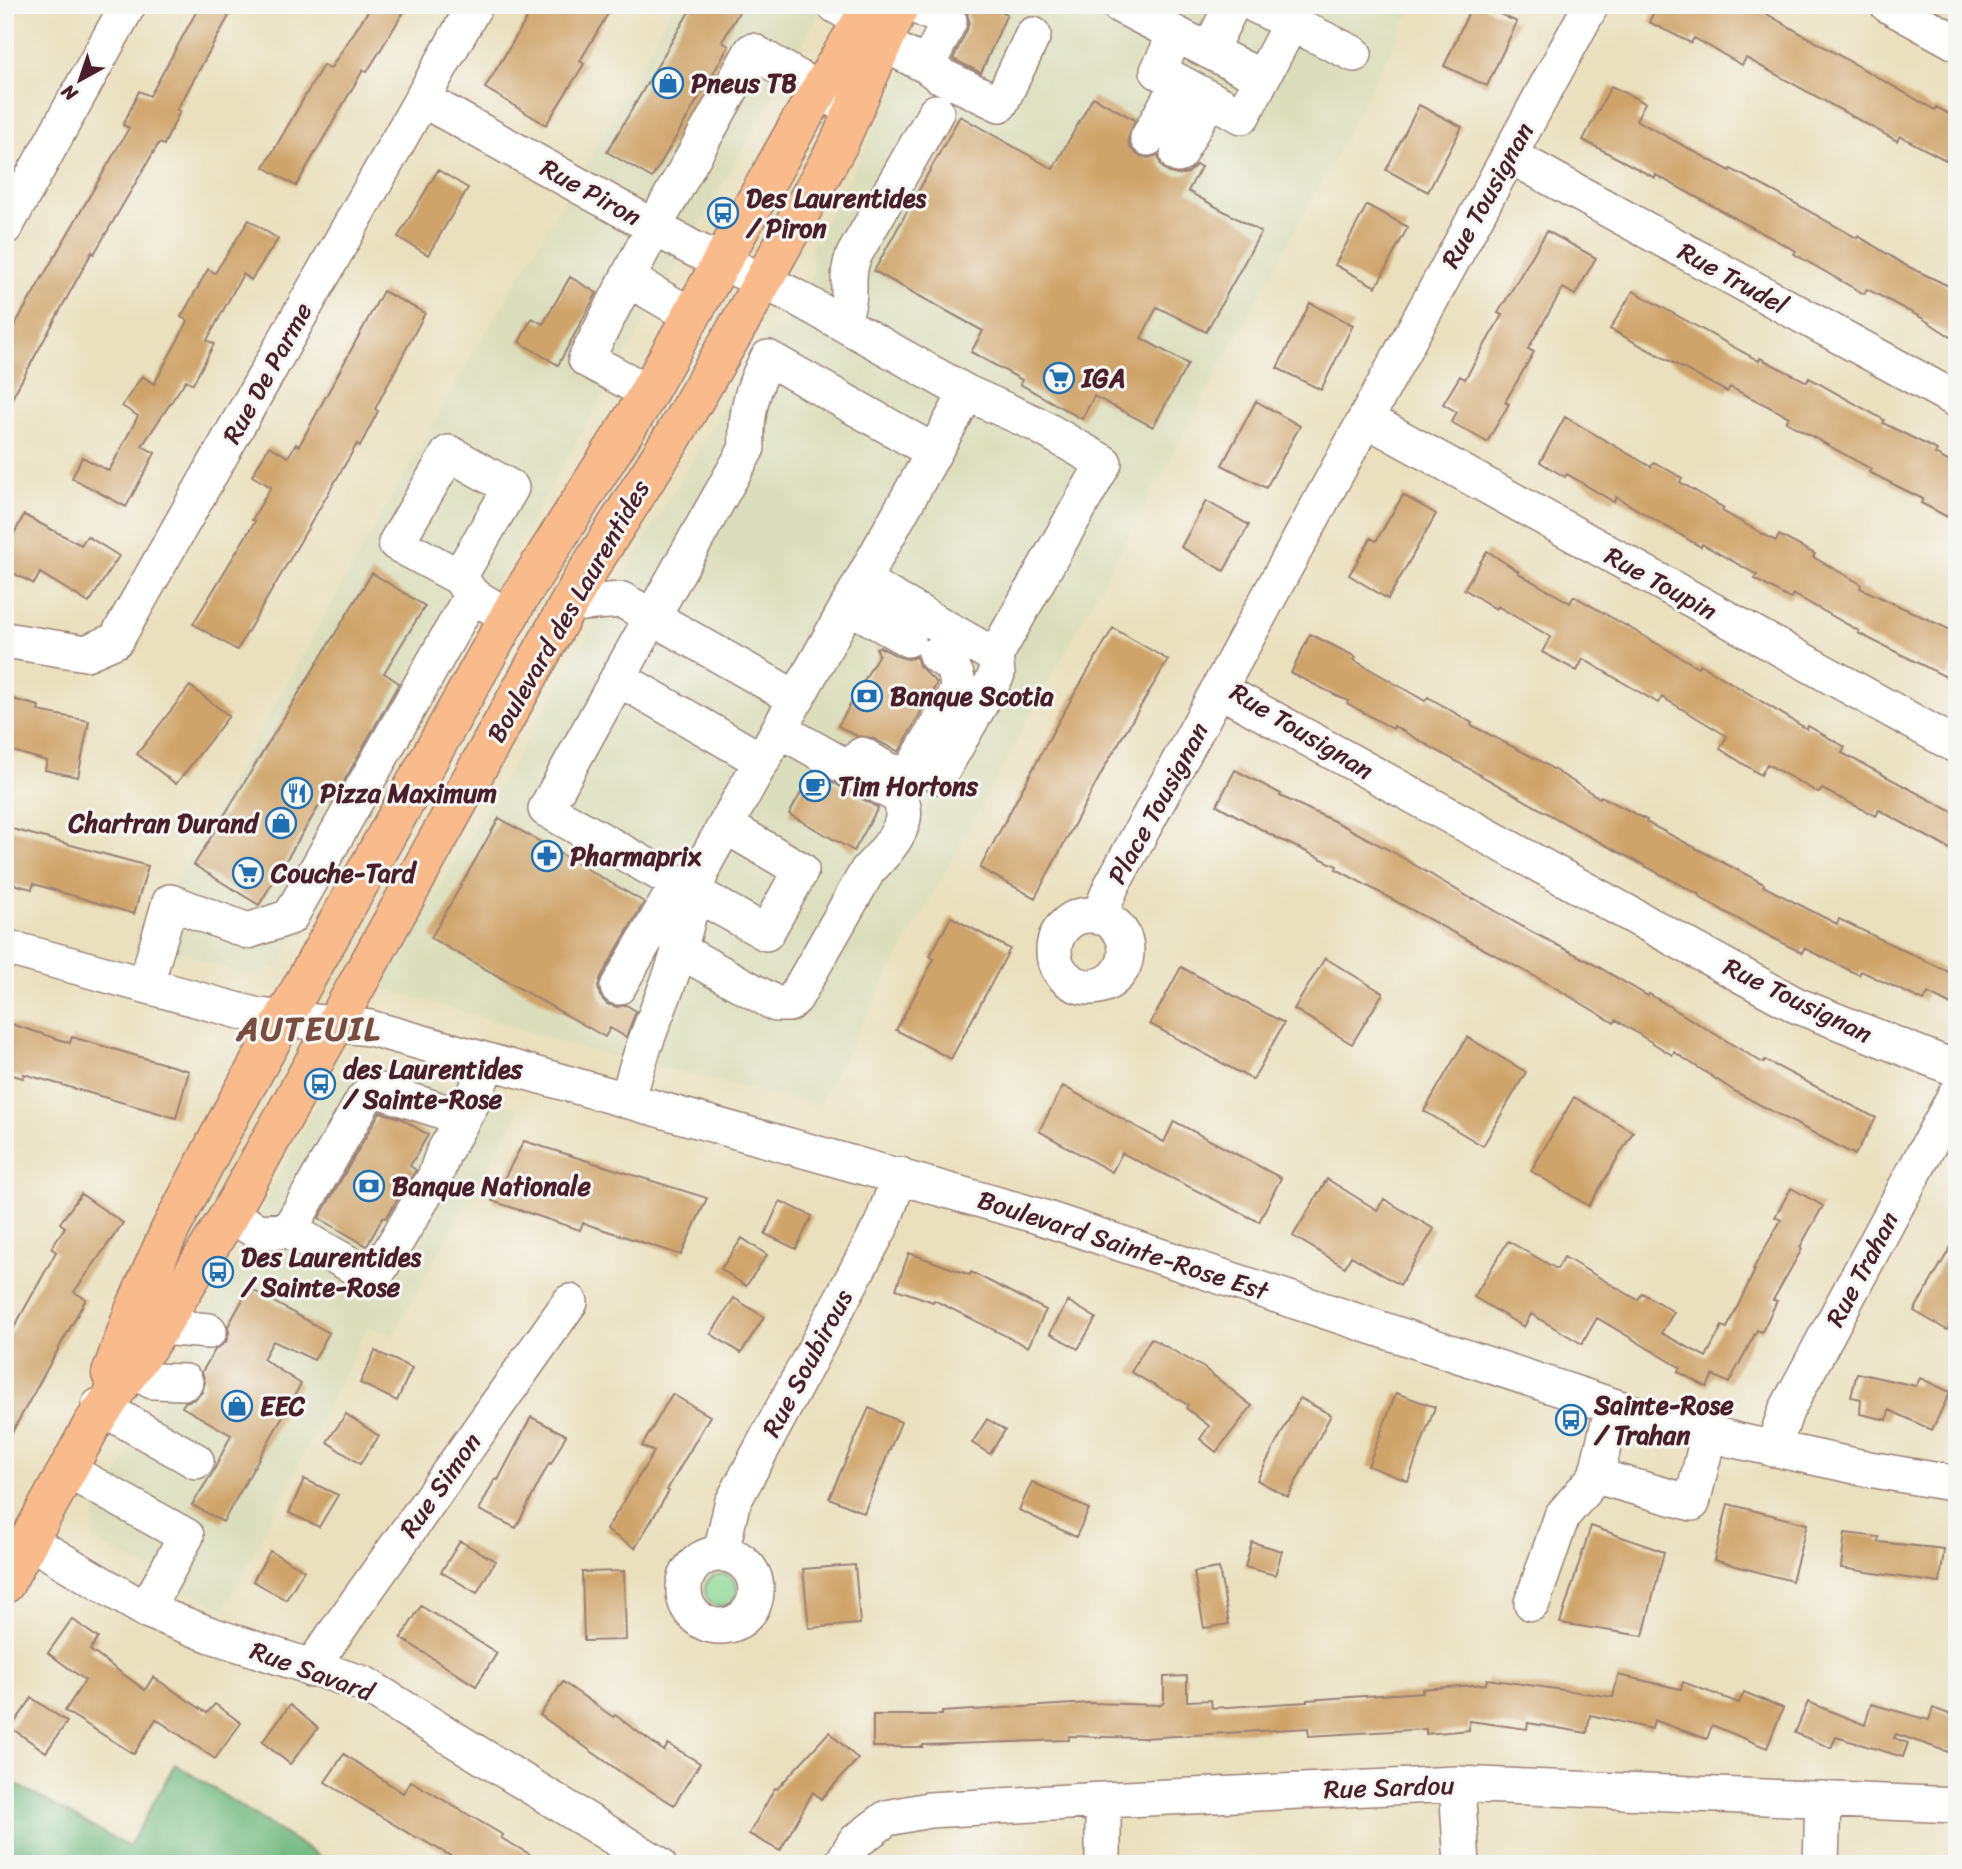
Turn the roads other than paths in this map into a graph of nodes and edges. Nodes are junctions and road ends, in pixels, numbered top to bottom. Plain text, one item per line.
1 (128, 5) edge
2 (475, 5) edge
3 (914, 5) edge
4 (1119, 5) edge
5 (1232, 5) edge
6 (1255, 5) edge
7 (1591, 5) edge
8 (1888, 5) edge
9 (871, 21) edge
10 (1291, 23) junction
11 (1176, 34) junction
12 (1033, 35) dead end
13 (1957, 43) edge
14 (1209, 51) junction
15 (1354, 54) dead end
16 (927, 65) junction
17 (1262, 78) junction
18 (820, 90) junction
19 (1202, 95) junction
20 (422, 99) junction
21 (854, 110) junction
22 (936, 112) dead end
23 (1509, 155) junction
24 (5, 227) edge
25 (654, 227) junction
26 (722, 262) junction
27 (628, 279) junction
28 (762, 282) junction
29 (692, 316) junction
30 (841, 322) junction
31 (649, 393) junction
32 (967, 393) junction
33 (1957, 400) edge
34 (1366, 419) junction
35 (934, 452) junction
36 (605, 541) junction
37 (856, 593) junction
38 (622, 600) junction
39 (569, 604) junction
40 (509, 617) junction
41 (652, 617) junction
42 (5, 640) edge
43 (995, 656) junction
44 (618, 678) junction
45 (1220, 690) junction
46 (788, 714) junction
47 (1957, 746) edge
48 (762, 761) junction
49 (939, 776) dead end
50 (726, 826) junction
51 (341, 827) junction
52 (379, 848) junction
53 (686, 888) junction
54 (1099, 917) dead end
55 (5, 947) edge
56 (679, 950) junction
57 (146, 984) junction
58 (618, 987) dead end
59 (285, 1018) junction
60 (334, 1024) junction
61 (488, 1062) junction
62 (1957, 1069) edge
63 (1957, 1092) edge
64 (628, 1101) junction
65 (463, 1118) junction
66 (900, 1175) junction
67 (229, 1215) junction
68 (289, 1230) junction
69 (570, 1302) dead end
70 (147, 1318) junction
71 (209, 1331) dead end
72 (124, 1364) junction
73 (185, 1382) dead end
74 (1613, 1406) junction
75 (98, 1413) junction
76 (1709, 1433) junction
77 (1773, 1449) junction
78 (196, 1461) dead end
79 (67, 1470) junction
80 (1596, 1476) junction
81 (1957, 1483) edge
82 (29, 1541) junction
83 (721, 1553) dead end
84 (5, 1584) edge
85 (1532, 1604) dead end
86 (146, 1610) junction
87 (310, 1668) junction
88 (1457, 1784) junction
89 (1823, 1799) junction
90 (1103, 1800) junction
91 (1957, 1805) edge
92 (659, 1864) edge
93 (842, 1864) edge
94 (1103, 1864) edge
95 (1462, 1864) edge
96 (1821, 1864) edge

1 - 24 street
2 - 20 street, Rue De Parme
3 - 16 street
4 - 11 street
5 - 14 street
6 - 10 street
7 - 23 street, Rue Tousignan
8 - 13 street
9 - 16 street
9 - 18 main road, Boulevard des Laurentides
9 - 21 main road, Boulevard des Laurentides
10 - 15 street
10 - 17 street
11 - 14 street
11 - 19 street
12 - 16 street
14 - 17 street
17 - 19 street
18 - 21 street
18 - 25 street
18 - 26 main road, Boulevard des Laurentides
19 - 19 street
20 - 25 street, Rue Piron
20 - 42 street, Rue De Parme
21 - 28 main road, Boulevard des Laurentides
22 - 30 street
23 - 33 street, Rue Trudel
23 - 34 street, Rue Tousignan
25 - 26 street, Rue Piron
25 - 27 street
26 - 28 street, Rue Piron
26 - 29 main road, Boulevard des Laurentides
27 - 29 street
27 - 31 street
28 - 30 street, Rue Piron
28 - 36 main road, Boulevard des Laurentides
29 - 31 main road, Boulevard des Laurentides
30 - 32 street, Rue Piron
31 - 40 main road, Boulevard des Laurentides
32 - 35 street
32 - 43 street, Rue Piron
34 - 45 street, Rue Tousignan
34 - 47 street, Rue Toupin
35 - 37 street
35 - 41 street
36 - 38 street
36 - 39 main road, Boulevard des Laurentides
37 - 43 street
37 - 46 street
37 - 46 street
38 - 39 street
38 - 41 street
39 - 60 main road, Boulevard des Laurentides
40 - 51 street
40 - 52 main road, Boulevard des Laurentides
41 - 44 street
41 - 46 street
43 - 49 street
44 - 48 street
44 - 53 street
45 - 54 street, Place Tousignan
45 - 62 street, Rue Tousignan
46 - 48 street
46 - 56 street
48 - 50 street
50 - 53 street
50 - 53 street
51 - 52 street
51 - 57 street
52 - 59 main road, Boulevard des Laurentides
53 - 56 street
53 - 58 street
55 - 57 street, Boulevard Sainte-Rose Est
56 - 64 street
57 - 59 street, Boulevard Sainte-Rose Est
59 - 60 street, Boulevard Sainte-Rose Est
59 - 70 main road, Boulevard des Laurentides
60 - 61 street, Boulevard Sainte-Rose Est
60 - 67 main road, Boulevard des Laurentides
61 - 64 street, Boulevard Sainte-Rose Est
61 - 65 street
63 - 77 street, Rue Trahan
64 - 66 street, Boulevard Sainte-Rose Est
65 - 68 street
65 - 68 street
66 - 74 street, Boulevard Sainte-Rose Est
66 - 83 street, Rue Soubirous
67 - 68 street
67 - 70 main road, Boulevard des Laurentides
69 - 87 street, Rue Simon
70 - 71 street
70 - 72 main road, Boulevard des Laurentides
72 - 73 street
72 - 75 main road, Boulevard des Laurentides
74 - 76 street, Boulevard Sainte-Rose Est
74 - 80 street
75 - 78 street
75 - 79 main road, Boulevard des Laurentides
76 - 77 street, Boulevard Sainte-Rose Est
76 - 80 street
77 - 81 street, Boulevard Sainte-Rose Est
79 - 82 main road, Boulevard des Laurentides
79 - 86 street
80 - 85 street
82 - 84 main road, Boulevard des Laurentides
82 - 86 street, Rue Savard
86 - 87 street, Rue Savard
87 - 92 street, Rue Savard
88 - 89 street, Rue Sardou
88 - 90 street, Rue Sardou
88 - 95 street
89 - 91 street, Rue Sardou
89 - 96 street
90 - 93 street, Rue Sardou
90 - 94 street

